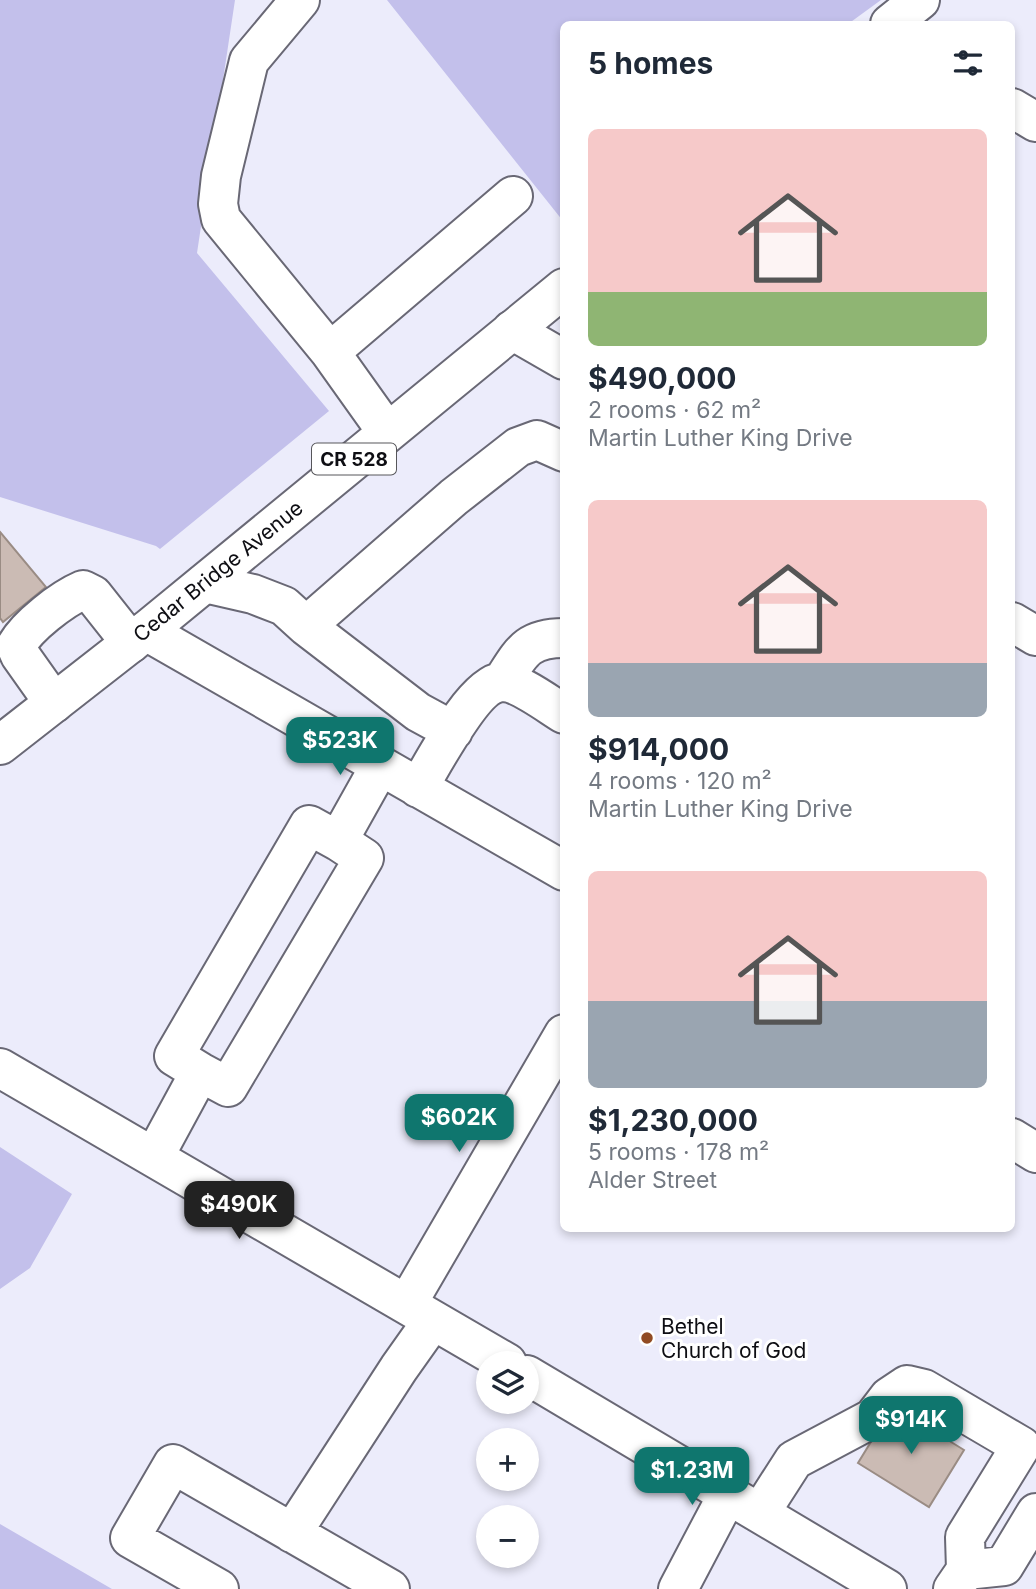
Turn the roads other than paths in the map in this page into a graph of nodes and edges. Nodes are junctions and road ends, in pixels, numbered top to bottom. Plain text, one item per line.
1 (300, 0) edge
2 (920, 0) edge
3 (894, 21) edge
4 (1015, 109) edge
5 (1036, 122) edge
6 (513, 195) dead end
7 (560, 291) edge
8 (512, 330) junction
9 (330, 352) junction
10 (560, 358) edge
11 (387, 432) junction
12 (560, 450) edge
13 (205, 583) junction
14 (1015, 624) edge
15 (306, 626) junction
16 (1036, 636) edge
17 (138, 637) junction
18 (560, 638) edge
19 (502, 682) junction
20 (54, 703) junction
21 (560, 712) edge
22 (453, 731) junction
23 (0, 746) edge
24 (380, 766) junction
25 (418, 788) junction
26 (338, 841) junction
27 (560, 869) edge
28 (560, 1042) edge
29 (0, 1068) edge
30 (200, 1072) junction
31 (1015, 1140) edge
32 (1036, 1153) edge
33 (154, 1157) junction
34 (420, 1312) junction
35 (487, 1351) edge
36 (539, 1382) edge
37 (1029, 1450) edge
38 (728, 1494) junction
39 (761, 1513) junction
40 (1036, 1513) edge
41 (292, 1533) junction
42 (844, 1578) edge
43 (959, 1579) edge
44 (219, 1589) edge
45 (390, 1589) edge
46 (678, 1589) edge
47 (887, 1589) edge

1 - 9 street
2 - 3 street
4 - 5 street
6 - 9 street
7 - 8 street, Cedar Bridge Avenue / CR 528
8 - 10 street
8 - 11 street, Cedar Bridge Avenue / CR 528
9 - 11 street
11 - 13 street, Cedar Bridge Avenue / CR 528
12 - 15 street
13 - 15 street
13 - 17 street, Cedar Bridge Avenue / CR 528
14 - 16 street
15 - 22 street
17 - 20 street, Cedar Bridge Avenue / CR 528
17 - 20 street
17 - 24 street
18 - 19 street
19 - 21 street
19 - 22 street
20 - 23 street, Cedar Bridge Avenue / CR 528
22 - 25 street
24 - 25 street
24 - 26 street
25 - 27 street
26 - 30 street
26 - 30 street
28 - 34 street
29 - 33 street
30 - 33 street
31 - 32 street
33 - 34 street
34 - 35 street
34 - 41 street
36 - 38 street
37 - 39 street
37 - 43 street
38 - 39 street
38 - 46 street
39 - 42 street
40 - 43 street
41 - 44 street
41 - 45 street
42 - 47 street

